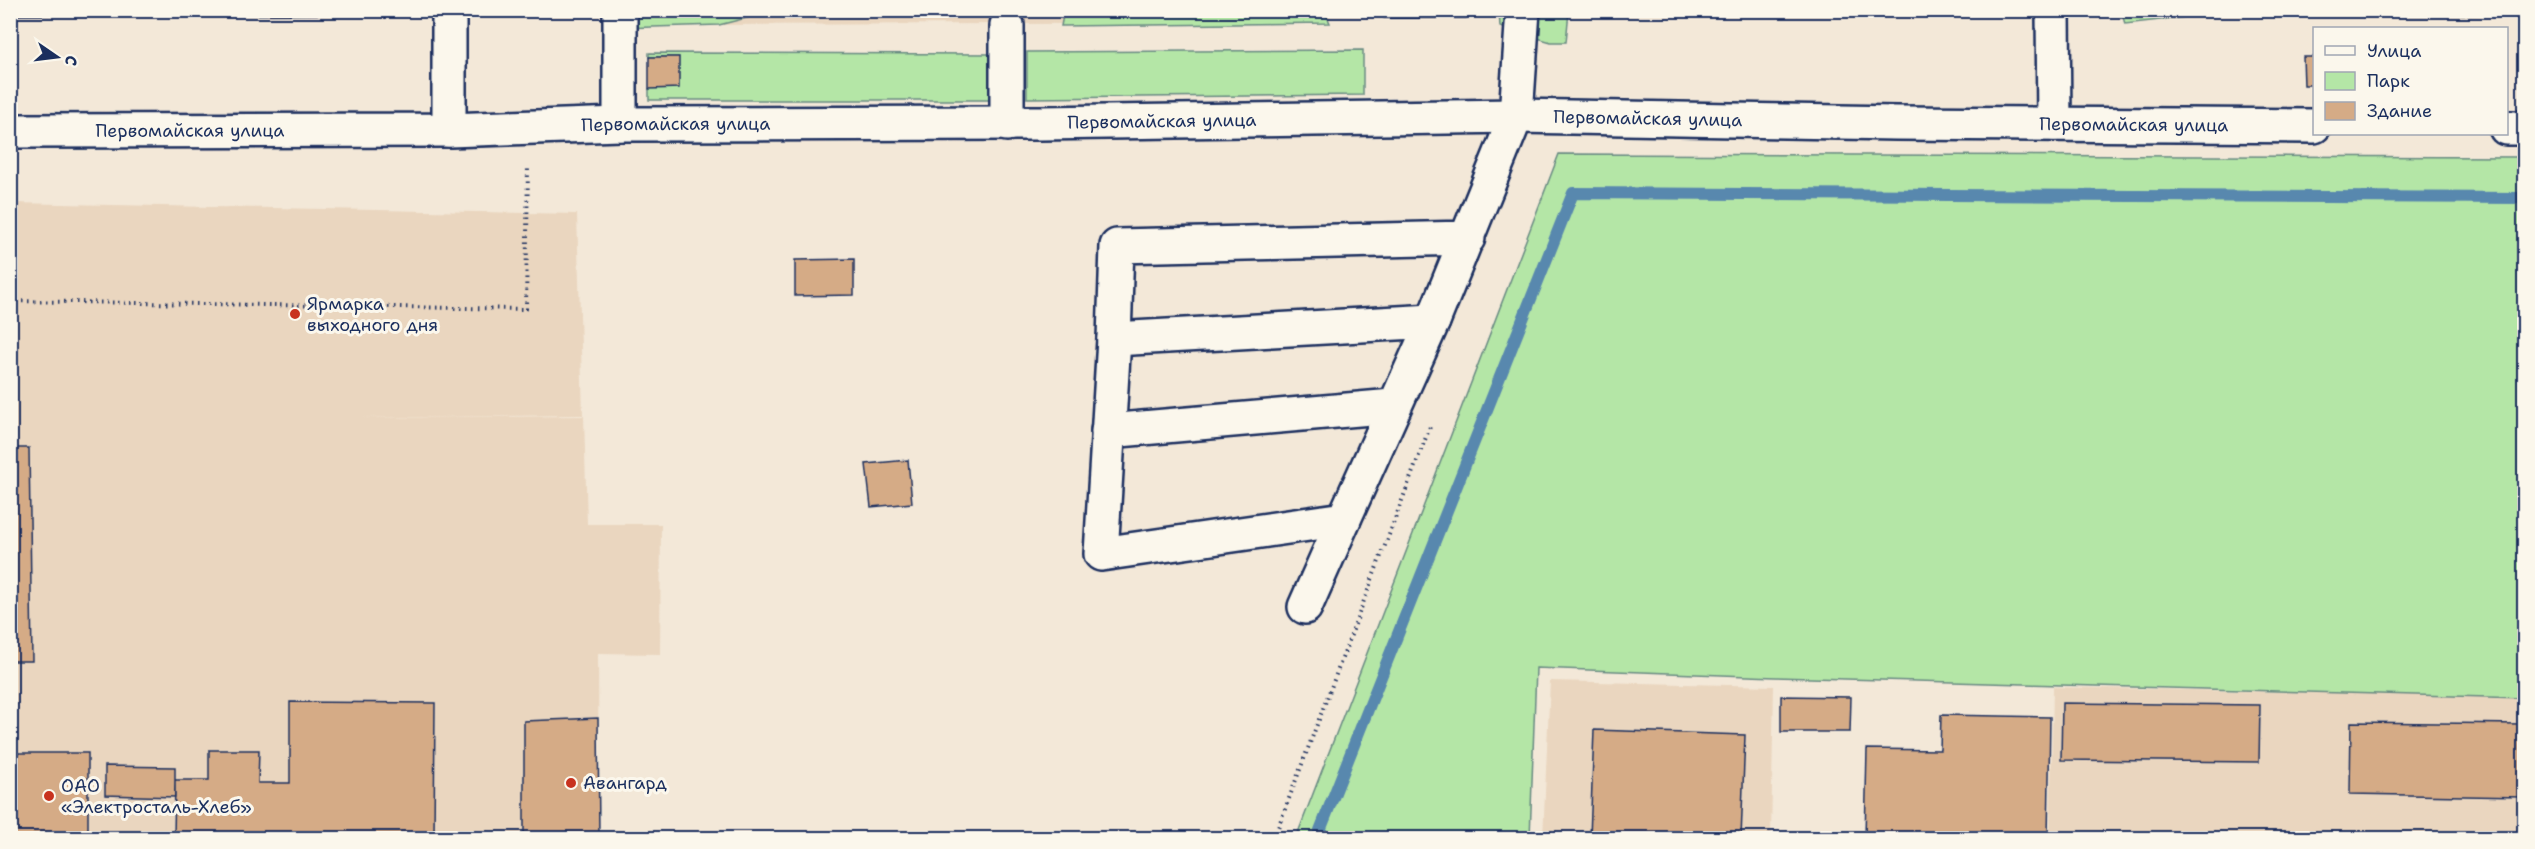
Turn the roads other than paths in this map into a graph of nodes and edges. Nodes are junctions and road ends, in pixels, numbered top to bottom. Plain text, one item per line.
1 (449, 10) edge
2 (620, 10) edge
3 (1523, 10) edge
4 (2053, 10) edge
5 (1007, 25) dead end
6 (1516, 116) junction
7 (1007, 123) junction
8 (620, 124) junction
9 (2054, 124) junction
10 (2313, 126) edge
11 (2508, 128) edge
12 (2524, 128) edge
13 (449, 130) junction
14 (10, 131) edge
15 (1468, 238) junction
16 (1433, 321) junction
17 (1114, 339) junction
18 (1393, 406) junction
19 (1108, 431) junction
20 (1344, 519) junction
21 (1305, 607) dead end

1 - 13 street
2 - 8 street
3 - 6 street
4 - 9 street
5 - 7 street
6 - 7 street, Первомайская улица
6 - 9 street, Первомайская улица
6 - 15 street
7 - 8 street, Первомайская улица
8 - 13 street, Первомайская улица
9 - 10 street, Первомайская улица
11 - 12 street
13 - 14 street, Первомайская улица
15 - 16 street
15 - 17 street
16 - 17 street
16 - 18 street
17 - 19 street
18 - 19 street
18 - 20 street
19 - 20 street
20 - 21 street

